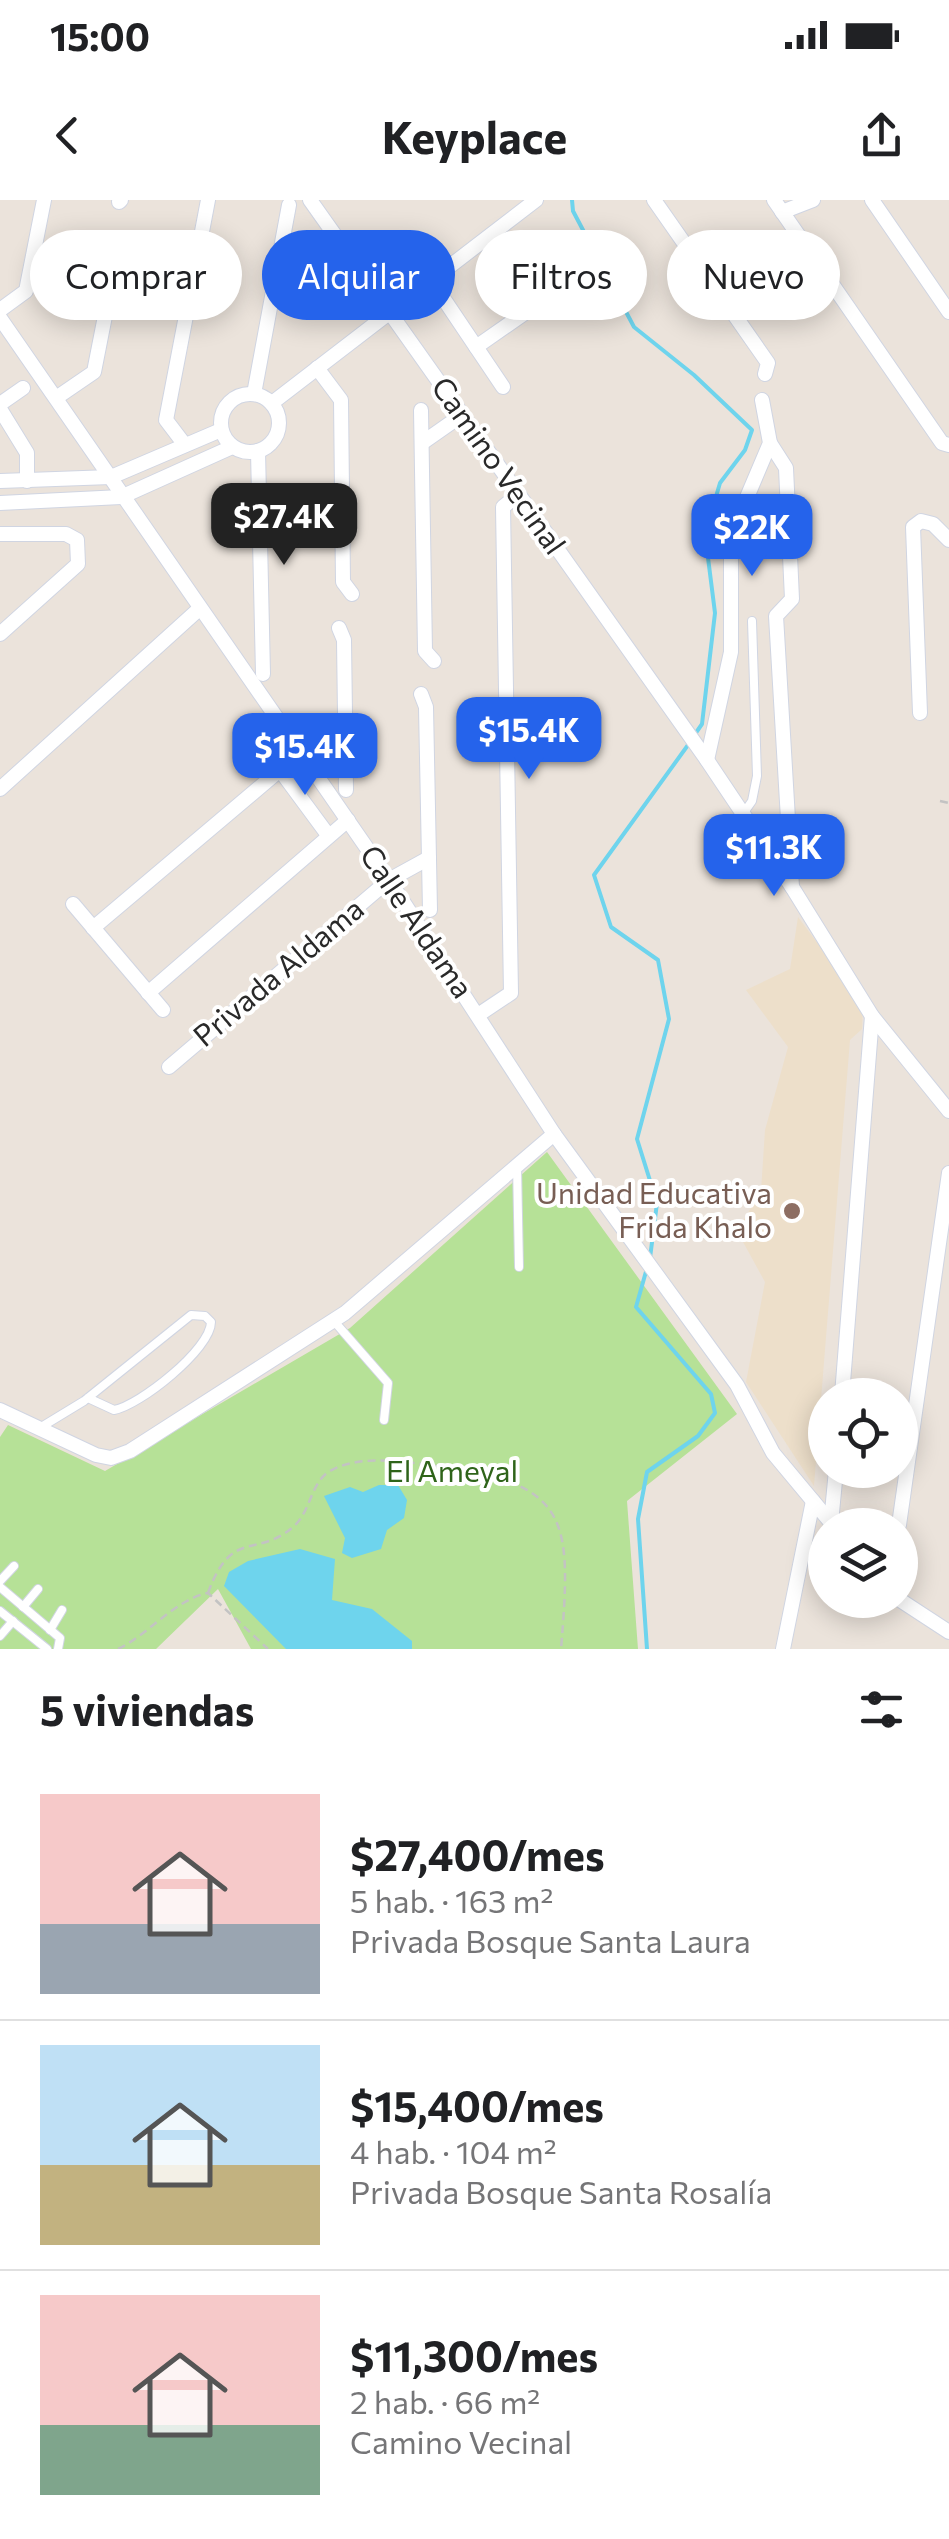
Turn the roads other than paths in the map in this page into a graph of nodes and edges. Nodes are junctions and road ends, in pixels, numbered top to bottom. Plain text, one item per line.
1 (44, 200) edge
2 (208, 200) edge
3 (310, 200) edge
4 (536, 200) edge
5 (654, 200) edge
6 (814, 200) edge
7 (872, 200) edge
8 (289, 204) dead end
9 (778, 206) edge
10 (202, 230) edge
11 (331, 230) edge
12 (455, 262) edge
13 (2, 311) edge
14 (949, 312) edge
15 (455, 316) edge
16 (105, 320) edge
17 (185, 320) edge
18 (380, 320) edge
19 (396, 320) edge
20 (515, 320) edge
21 (476, 347) junction
22 (318, 368) junction
23 (765, 374) dead end
24 (503, 387) dead end
25 (23, 388) dead end
26 (254, 389) junction
27 (61, 395) junction
28 (762, 400) dead end
29 (272, 403) junction
30 (0, 407) edge
31 (421, 410) dead end
32 (462, 415) junction
33 (221, 430) junction
34 (181, 440) junction
35 (422, 442) junction
36 (770, 443) junction
37 (949, 445) edge
38 (232, 446) junction
39 (259, 457) junction
40 (111, 477) junction
41 (0, 481) edge
42 (27, 481) junction
43 (518, 494) junction
44 (122, 497) junction
45 (4, 504) edge
46 (4, 534) edge
47 (949, 540) edge
48 (352, 594) dead end
49 (195, 613) junction
50 (752, 620) dead end
51 (340, 628) dead end
52 (0, 634) edge
53 (434, 661) dead end
54 (264, 674) dead end
55 (421, 694) dead end
56 (920, 713) dead end
57 (345, 756) junction
58 (707, 760) junction
59 (315, 774) junction
60 (0, 789) edge
61 (346, 790) dead end
62 (744, 814) junction
63 (338, 827) junction
64 (429, 858) junction
65 (389, 880) junction
66 (792, 887) junction
67 (73, 904) dead end
68 (430, 910) dead end
69 (94, 928) junction
70 (148, 993) junction
71 (162, 1010) dead end
72 (478, 1015) junction
73 (872, 1016) junction
74 (169, 1067) dead end
75 (949, 1111) edge
76 (554, 1134) junction
77 (517, 1165) junction
78 (949, 1173) edge
79 (946, 1216) edge
80 (520, 1267) dead end
81 (334, 1320) junction
82 (843, 1378) edge
83 (88, 1398) junction
84 (2, 1417) edge
85 (384, 1420) dead end
86 (38, 1430) junction
87 (812, 1502) junction
88 (817, 1508) edge
89 (902, 1508) edge
90 (14, 1566) dead end
91 (0, 1584) edge
92 (38, 1589) dead end
93 (23, 1607) junction
94 (0, 1610) edge
95 (62, 1610) dead end
96 (918, 1612) edge
97 (13, 1621) junction
98 (50, 1630) junction
99 (949, 1632) edge
100 (0, 1636) edge
101 (35, 1646) edge
102 (47, 1649) edge
103 (58, 1649) edge
104 (783, 1649) edge

1 - 13 street
2 - 10 street
3 - 11 street, Camino Vecinal
4 - 12 street
5 - 23 street
6 - 9 street
7 - 14 street
8 - 26 street
9 - 37 street
13 - 27 street, Calle Aldama
15 - 21 street
16 - 27 street
17 - 34 street
18 - 22 street
19 - 32 street, Camino Vecinal
20 - 21 street
21 - 24 street
22 - 29 street
22 - 48 street
25 - 30 street
26 - 29 street
26 - 33 street
27 - 40 street, Calle Aldama
28 - 36 street
29 - 39 street
30 - 42 street
31 - 35 street
32 - 35 street
32 - 43 street, Camino Vecinal
33 - 34 street
33 - 38 street
34 - 40 street
35 - 53 street
36 - 58 street
36 - 66 street
38 - 39 street
38 - 44 street
39 - 54 street
40 - 42 street
40 - 44 street, Calle Aldama
41 - 42 street
43 - 58 street, Camino Vecinal
43 - 72 street
44 - 45 street
44 - 49 street, Calle Aldama
45 - 46 street
46 - 52 street
47 - 56 street
49 - 59 street, Calle Aldama
49 - 60 street
50 - 62 lane
51 - 57 street
55 - 64 street
57 - 59 street
57 - 61 street
58 - 62 street
59 - 63 street, Calle Aldama
62 - 66 street
63 - 65 street, Calle Aldama
63 - 69 street
63 - 70 street
64 - 65 street, Privada Aldama
64 - 68 street
65 - 72 street, Calle Aldama
65 - 74 street, Privada Aldama
66 - 73 street
67 - 69 street
69 - 70 street
70 - 71 street
72 - 76 street, Calle Aldama
73 - 75 street
73 - 82 street
76 - 77 street
76 - 87 street, Calle Aldama
77 - 80 lane
77 - 81 street
78 - 79 street
79 - 89 street
81 - 85 lane
81 - 86 street
83 - 83 lane
83 - 86 lane
84 - 86 street
87 - 88 street, Calle Aldama
87 - 104 street
90 - 91 lane
91 - 93 lane
92 - 93 lane
93 - 98 lane
94 - 97 lane
95 - 98 lane
96 - 99 street
97 - 100 lane
97 - 101 lane
98 - 103 lane
101 - 102 lane

